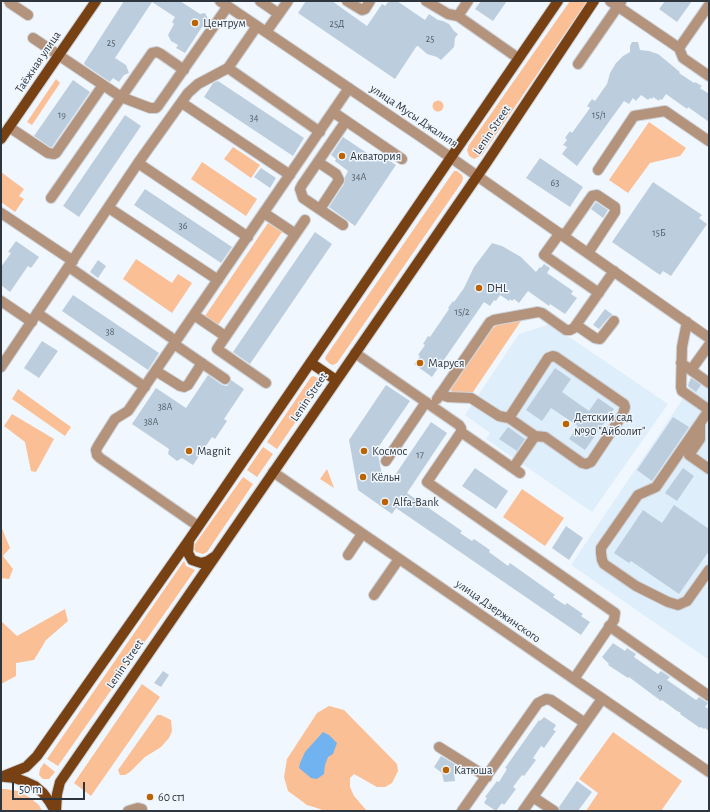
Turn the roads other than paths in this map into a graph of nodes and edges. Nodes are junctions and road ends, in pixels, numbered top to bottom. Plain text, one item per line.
1 (9, 1) edge
2 (96, 1) edge
3 (260, 1) edge
4 (288, 1) edge
5 (348, 1) edge
6 (370, 1) edge
7 (426, 1) edge
8 (468, 1) edge
9 (558, 1) edge
10 (594, 1) edge
11 (617, 3) edge
12 (224, 4) edge
13 (709, 5) edge
14 (279, 14) junction
15 (28, 15) dead end
16 (458, 16) junction
17 (257, 26) junction
18 (266, 32) junction
19 (33, 38) dead end
20 (678, 48) junction
21 (58, 55) junction
22 (518, 58) junction
23 (578, 64) dead end
24 (228, 68) junction
25 (184, 70) junction
26 (709, 76) edge
27 (103, 85) junction
28 (349, 88) junction
29 (121, 97) junction
30 (182, 103) junction
31 (333, 112) junction
32 (346, 121) junction
33 (9, 127) junction
34 (320, 132) junction
35 (1, 139) edge
36 (709, 141) edge
37 (450, 157) junction
38 (402, 159) dead end
39 (318, 162) junction
40 (138, 163) junction
41 (598, 170) dead end
42 (290, 175) junction
43 (477, 176) junction
44 (51, 198) dead end
45 (109, 208) junction
46 (320, 209) junction
47 (1, 213) edge
48 (264, 213) junction
49 (304, 220) dead end
50 (343, 225) dead end
51 (294, 233) junction
52 (562, 235) junction
53 (248, 237) junction
54 (588, 253) junction
55 (71, 264) junction
56 (614, 271) junction
57 (218, 280) junction
58 (599, 293) junction
59 (1, 301) edge
60 (38, 313) junction
61 (194, 315) junction
62 (614, 321) dead end
63 (32, 322) junction
64 (687, 322) junction
65 (576, 325) junction
66 (225, 336) junction
67 (709, 338) edge
68 (175, 343) junction
69 (709, 345) edge
70 (355, 352) junction
71 (311, 363) junction
72 (681, 363) junction
73 (202, 364) junction
74 (1, 367) edge
75 (691, 370) junction
76 (156, 371) junction
77 (225, 379) dead end
78 (336, 380) junction
79 (266, 383) dead end
80 (709, 383) edge
81 (145, 386) junction
82 (440, 394) junction
83 (429, 404) junction
84 (709, 410) edge
85 (508, 418) junction
86 (700, 424) junction
87 (461, 432) junction
88 (535, 436) junction
89 (386, 461) dead end
90 (709, 469) edge
91 (273, 472) junction
92 (198, 526) junction
93 (362, 534) junction
94 (189, 540) junction
95 (348, 555) dead end
96 (215, 557) junction
97 (399, 559) junction
98 (709, 570) edge
99 (374, 595) dead end
100 (609, 626) junction
101 (574, 679) junction
102 (709, 696) edge
103 (602, 699) junction
104 (585, 723) junction
105 (440, 747) dead end
106 (709, 772) edge
107 (1, 777) edge
108 (486, 777) junction
109 (533, 796) junction
110 (142, 809) dead end
111 (56, 811) edge
112 (128, 811) edge
113 (462, 811) edge
114 (523, 811) edge
115 (554, 811) edge

1 - 15 street
2 - 21 main road, Таёжная улица
3 - 14 street
4 - 14 street
5 - 6 street
7 - 16 street
8 - 16 street
9 - 22 main road, Lenin Street
10 - 43 main road, Lenin Street
11 - 20 street
11 - 23 street
12 - 17 street, улица Мусы Джалиля
12 - 25 street
13 - 20 street
14 - 18 street
16 - 22 street
17 - 18 street, улица Мусы Джалиля
17 - 24 street
18 - 28 street, улица Мусы Джалиля
19 - 21 street
20 - 26 street
21 - 27 street
21 - 33 main road, Таёжная улица
22 - 37 main road, Lenin Street
24 - 30 street
24 - 34 street
25 - 29 street
25 - 29 street
27 - 29 street
27 - 33 street
28 - 31 street
28 - 37 street, улица Мусы Джалиля
29 - 44 street
30 - 40 street
30 - 42 street
31 - 32 street
31 - 34 street
32 - 38 street
32 - 39 street
33 - 35 main road, Таёжная улица
34 - 42 street
36 - 41 street
37 - 43 street, улица Мусы Джалиля
37 - 71 main road, Lenin Street
39 - 46 street
39 - 46 street
40 - 45 street
40 - 53 street
42 - 48 street
43 - 52 street, улица Мусы Джалиля
43 - 70 main road, Lenin Street
45 - 55 street
45 - 57 street
46 - 50 street
47 - 55 street
48 - 51 street
48 - 53 street
49 - 51 street
51 - 66 street
52 - 54 street, улица Мусы Джалиля
52 - 54 street
52 - 58 street
53 - 57 street
54 - 56 street, улица Мусы Джалиля
55 - 60 street
55 - 68 street
56 - 58 street
56 - 64 street, улица Мусы Джалиля
57 - 61 street
58 - 65 street
59 - 63 street
60 - 63 street
60 - 81 street
61 - 66 street
61 - 68 street
62 - 65 street
63 - 74 street
64 - 67 street, улица Мусы Джалиля
64 - 72 street
65 - 82 street
66 - 79 street
68 - 73 street
68 - 76 street
69 - 75 street
70 - 78 main road, Lenin Street
70 - 83 street
71 - 78 main road
71 - 92 main road, Lenin Street
72 - 75 street
72 - 84 street
73 - 76 street
73 - 77 street
75 - 80 street
76 - 81 street
78 - 91 main road, Lenin Street
81 - 92 street
82 - 83 street
82 - 85 street
83 - 87 street
83 - 89 street
84 - 86 street
85 - 88 street
85 - 88 street
86 - 90 street
86 - 98 street
87 - 88 street
87 - 100 street
91 - 93 street, улица Дзержинского
91 - 96 main road, Lenin Street
92 - 94 main road, Lenin Street
93 - 95 street
93 - 97 street, улица Дзержинского
94 - 96 main road
94 - 107 main road, Lenin Street
96 - 111 main road, Lenin Street
97 - 99 street
97 - 101 street, улица Дзержинского
100 - 101 street
100 - 102 street
101 - 103 street, улица Дзержинского
103 - 104 street
103 - 106 street, улица Дзержинского
104 - 108 street
104 - 109 street
105 - 108 street
107 - 111 main road
108 - 113 street
109 - 114 street
109 - 115 street
110 - 112 street

